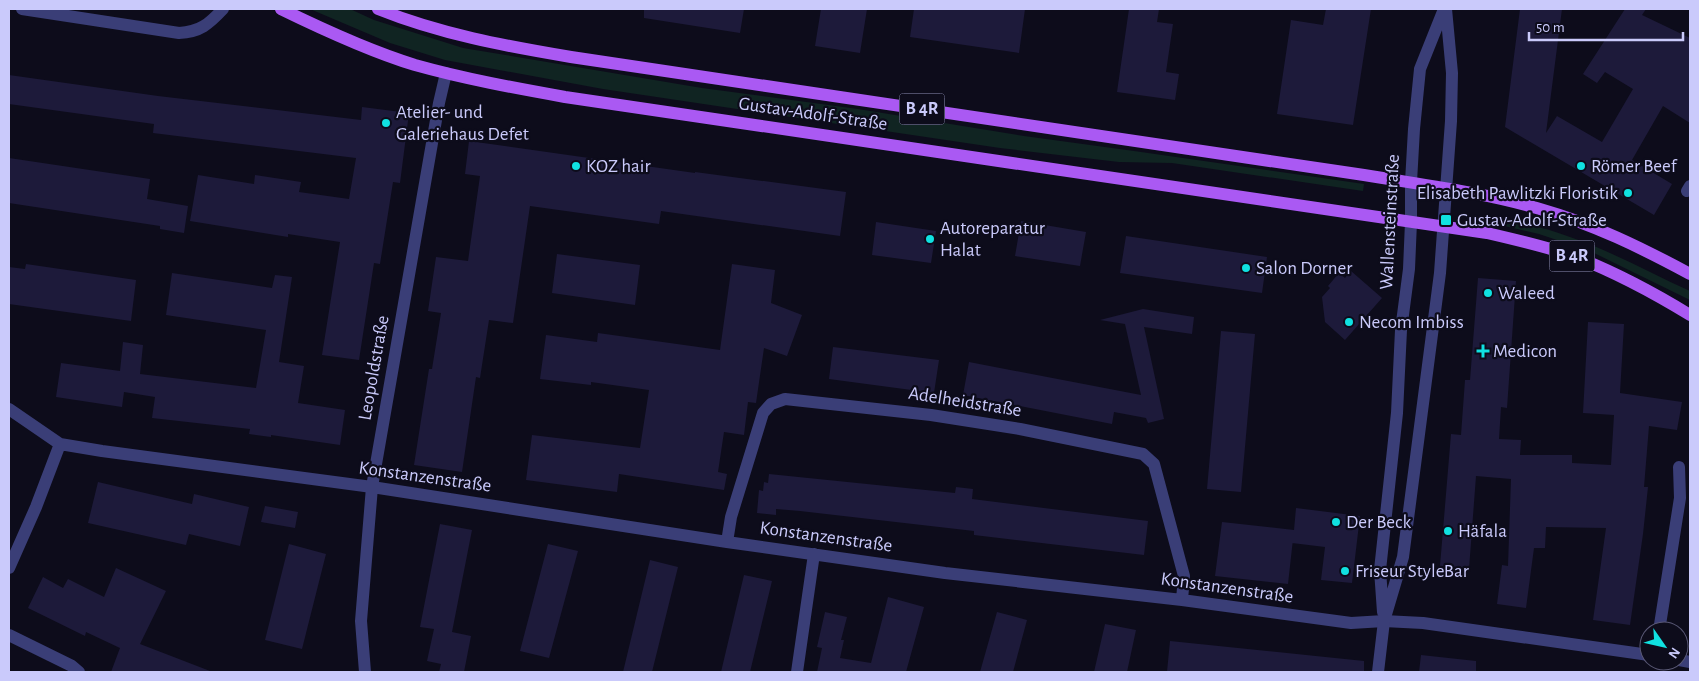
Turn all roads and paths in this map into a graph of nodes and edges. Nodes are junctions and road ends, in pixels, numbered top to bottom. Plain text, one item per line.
1 (22, 9) edge
2 (223, 9) edge
3 (281, 9) edge
4 (378, 9) edge
5 (1445, 9) edge
6 (446, 73) junction
7 (1411, 182) junction
8 (1446, 188) junction
9 (1411, 222) junction
10 (1444, 227) junction
11 (1690, 274) edge
12 (1690, 315) edge
13 (9, 409) edge
14 (60, 444) junction
15 (1679, 467) dead end
16 (372, 487) junction
17 (727, 542) junction
18 (814, 554) junction
19 (9, 568) edge
20 (1182, 600) junction
21 (1384, 621) junction
22 (1661, 621) edge
23 (9, 635) edge
24 (1639, 654) edge
25 (80, 672) edge
26 (365, 672) edge
27 (797, 672) edge
28 (1378, 672) edge

1 - 2 street
3 - 6 main road, Gustav-Adolf-Straße / B 4R
4 - 7 main road, Gustav-Adolf-Straße / B 4R
5 - 7 street, Wallensteinstraße
5 - 8 street, Wallensteinstraße
6 - 9 main road, Gustav-Adolf-Straße / B 4R
6 - 16 street, Leopoldstraße
7 - 8 main road, B 4R
7 - 9 street, Wallensteinstraße
8 - 10 street, Wallensteinstraße
8 - 11 main road, B 4R
9 - 10 main road, B 4R
9 - 21 street, Wallensteinstraße
10 - 12 main road, B 4R
10 - 21 street, Wallensteinstraße
13 - 14 street, Konstanzenstraße
14 - 16 street, Konstanzenstraße
14 - 19 street
15 - 22 street
16 - 17 street, Konstanzenstraße
16 - 26 street, Leopoldstraße
17 - 18 street, Konstanzenstraße
17 - 20 street, Adelheidstraße
18 - 20 street, Konstanzenstraße
18 - 27 street
20 - 21 street, Konstanzenstraße
21 - 24 street, Konstanzenstraße
21 - 28 street, Wallensteinstraße
23 - 25 street

